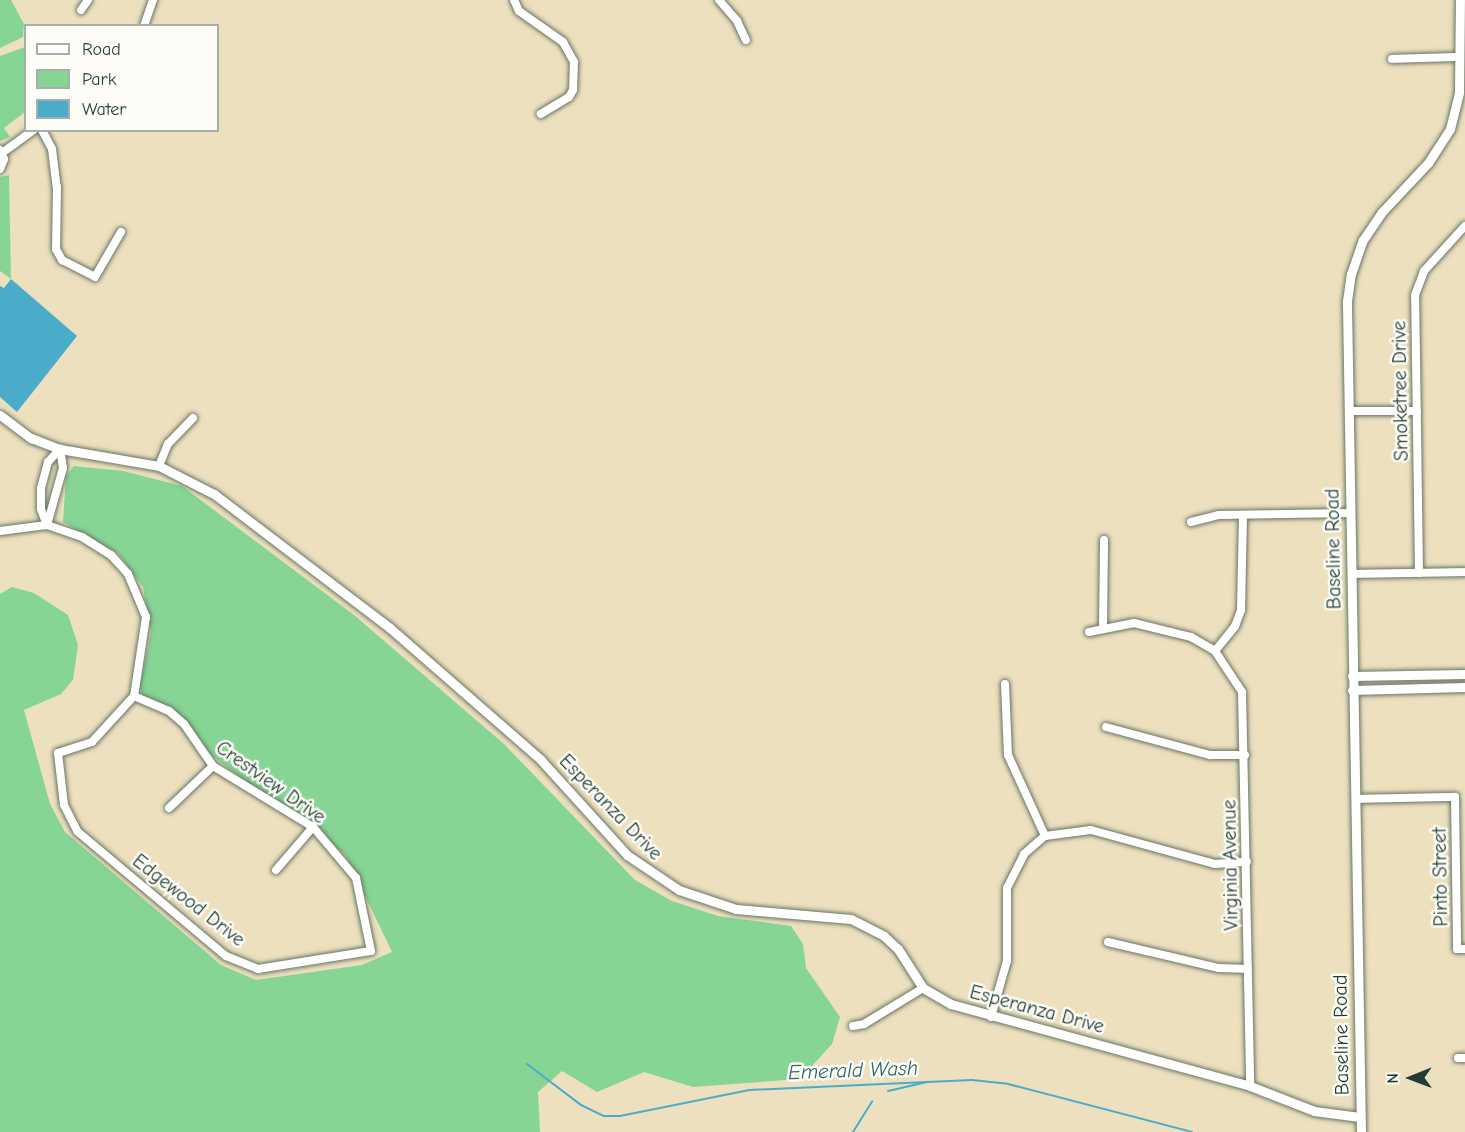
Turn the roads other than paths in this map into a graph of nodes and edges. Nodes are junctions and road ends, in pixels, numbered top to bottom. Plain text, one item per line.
1 (88, 0) edge
2 (153, 0) edge
3 (514, 0) edge
4 (718, 0) edge
5 (1460, 0) edge
6 (81, 10) dead end
7 (145, 24) edge
8 (746, 40) dead end
9 (1460, 57) junction
10 (1392, 59) dead end
11 (541, 114) dead end
12 (31, 132) edge
13 (43, 132) edge
14 (1, 151) edge
15 (0, 169) edge
16 (1464, 230) edge
17 (121, 232) dead end
18 (1349, 411) junction
19 (1417, 411) junction
20 (0, 416) edge
21 (193, 418) dead end
22 (60, 449) junction
23 (159, 466) junction
24 (41, 495) junction
25 (56, 495) junction
26 (1351, 513) junction
27 (1243, 514) junction
28 (1191, 522) dead end
29 (47, 525) junction
30 (0, 531) edge
31 (1104, 540) dead end
32 (1465, 572) edge
33 (1419, 573) junction
34 (1352, 574) junction
35 (1103, 627) junction
36 (1089, 632) dead end
37 (1215, 651) junction
38 (1465, 674) edge
39 (1352, 676) junction
40 (1005, 684) dead end
41 (1465, 687) edge
42 (1352, 690) junction
43 (134, 696) junction
44 (1106, 727) dead end
45 (1245, 755) junction
46 (213, 766) junction
47 (1356, 799) junction
48 (169, 808) dead end
49 (313, 827) junction
50 (1045, 836) junction
51 (1465, 845) edge
52 (1456, 846) junction
53 (1247, 862) junction
54 (276, 870) dead end
55 (1107, 942) dead end
56 (1465, 949) edge
57 (371, 951) joint
58 (1248, 969) junction
59 (923, 988) junction
60 (991, 1017) junction
61 (853, 1026) dead end
62 (1250, 1086) junction
63 (1360, 1117) junction
64 (1360, 1132) edge

1 - 6 street
2 - 7 street
3 - 11 street
4 - 8 street
5 - 9 main road, Baseline Road
9 - 10 street
9 - 18 main road, Baseline Road
12 - 14 street
13 - 17 street
14 - 15 street
16 - 19 street, Smoketree Drive
18 - 19 street
18 - 26 main road, Baseline Road
19 - 33 street, Smoketree Drive
20 - 22 main road, Esperanza Drive
21 - 23 street
22 - 23 main road, Esperanza Drive
22 - 24 street
22 - 25 street
23 - 59 main road, Esperanza Drive
24 - 25 street
24 - 29 street
25 - 29 street
26 - 27 street
26 - 34 main road, Baseline Road
27 - 28 street
27 - 37 street
29 - 30 street
29 - 43 street
31 - 35 street
32 - 33 street
33 - 34 street
34 - 39 main road, Baseline Road
35 - 36 street
35 - 37 street
37 - 45 street, Virginia Avenue
38 - 39 main road
39 - 42 main road, Baseline Road
40 - 50 street
41 - 42 main road
42 - 47 main road, Baseline Road
43 - 46 street, Crestview Drive
43 - 57 street, Edgewood Drive
44 - 45 street
45 - 53 street, Virginia Avenue
46 - 48 street
46 - 49 street, Crestview Drive
47 - 52 street, Pinto Street
47 - 63 main road, Baseline Road
49 - 54 street
49 - 57 street, Crestview Drive
50 - 53 street
50 - 60 street
51 - 52 street
52 - 56 street, Pinto Street
53 - 58 street, Virginia Avenue
55 - 58 street
58 - 62 street, Virginia Avenue
59 - 60 main road, Esperanza Drive
59 - 61 street
60 - 62 main road, Esperanza Drive
62 - 63 main road, Esperanza Drive
63 - 64 main road, Baseline Road

